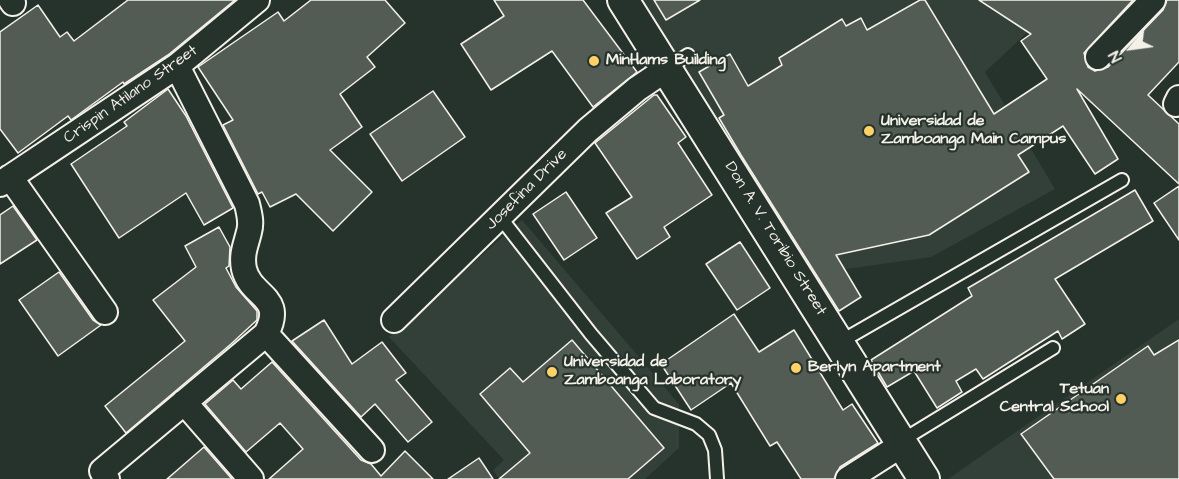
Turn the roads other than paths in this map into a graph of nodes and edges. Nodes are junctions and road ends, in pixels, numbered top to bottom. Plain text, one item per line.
1 (257, 0) edge
2 (623, 0) edge
3 (1153, 0) edge
4 (1098, 57) dead end
5 (678, 61) junction
6 (177, 66) junction
7 (1122, 180) dead end
8 (5, 181) edge
9 (500, 217) junction
10 (105, 312) dead end
11 (394, 320) dead end
12 (266, 334) junction
13 (840, 342) junction
14 (1053, 348) dead end
15 (184, 402) junction
16 (902, 442) junction
17 (372, 450) dead end
18 (107, 479) edge
19 (251, 479) edge
20 (717, 479) edge
21 (848, 479) edge
22 (924, 479) edge

1 - 6 street, Crispin Atilano Street
2 - 5 street, Don A. V. Toribio Street
3 - 4 street
5 - 9 street, Josefina Drive
5 - 13 street, Don A. V. Toribio Street
6 - 8 street, Crispin Atilano Street
6 - 12 street
7 - 13 lane
8 - 10 street
9 - 11 street, Josefina Drive
9 - 20 lane
12 - 15 street
12 - 17 street
13 - 16 street, Don A. V. Toribio Street
14 - 16 lane
15 - 18 street
15 - 19 street
16 - 21 street
16 - 22 street, Don A. V. Toribio Street

